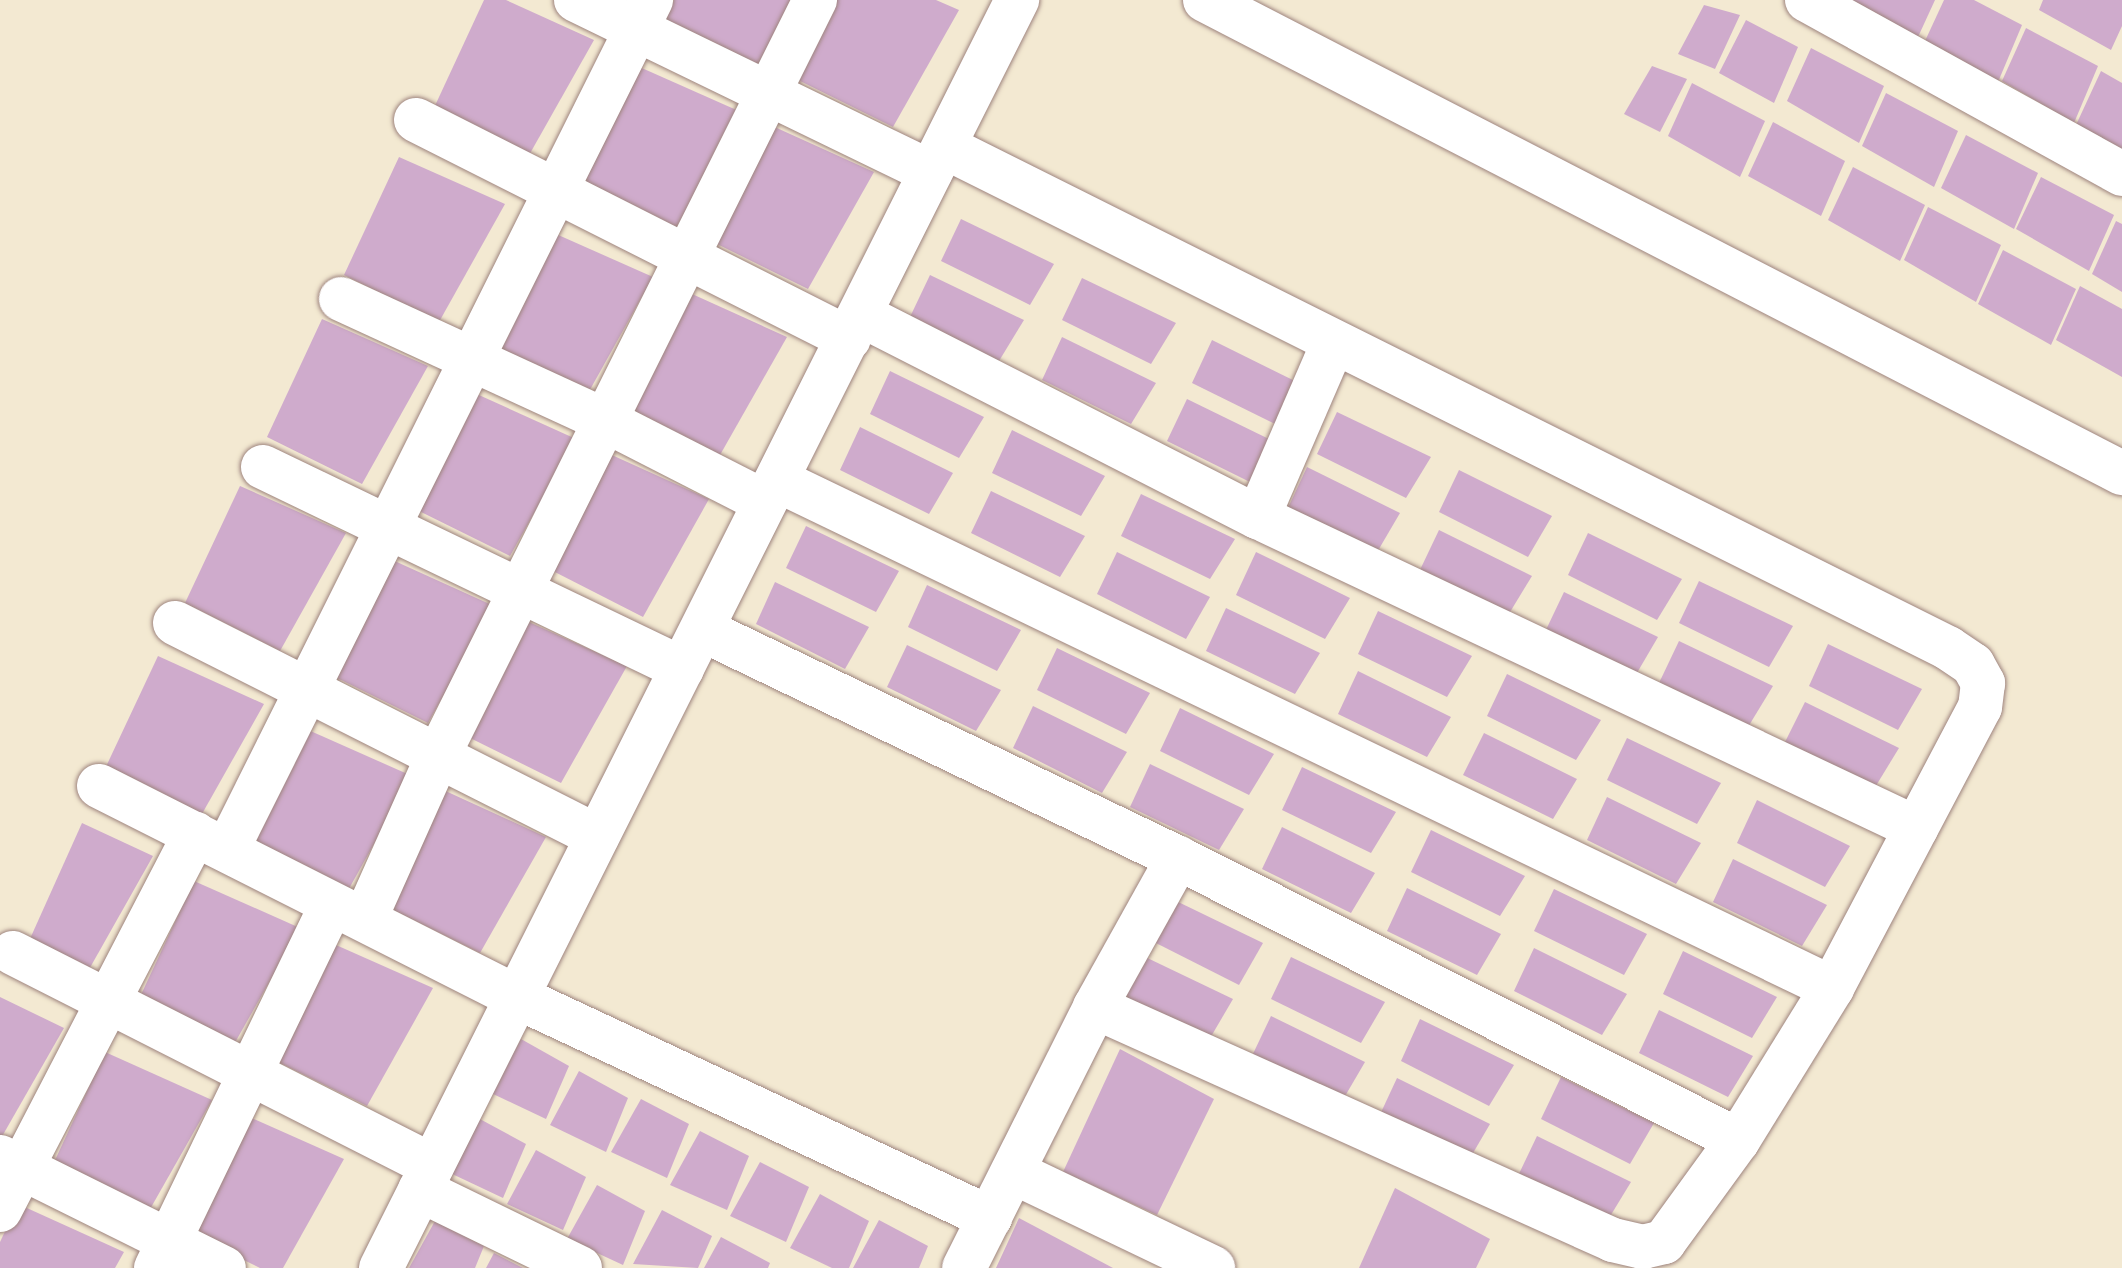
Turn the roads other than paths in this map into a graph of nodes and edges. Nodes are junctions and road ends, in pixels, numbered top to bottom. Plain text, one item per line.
1 (576, 0) edge
2 (815, 0) edge
3 (1205, 0) edge
4 (1807, 0) edge
5 (1006, 4) edge
6 (644, 15) edge
7 (769, 89) junction
8 (416, 120) dead end
9 (938, 159) junction
10 (2122, 174) edge
11 (557, 189) junction
12 (686, 252) junction
13 (341, 299) dead end
14 (855, 327) junction
15 (1333, 344) junction
16 (472, 359) junction
17 (606, 421) junction
18 (263, 467) dead end
19 (2122, 473) edge
20 (771, 491) junction
21 (1258, 517) junction
22 (388, 527) junction
23 (521, 591) junction
24 (175, 623) dead end
25 (703, 630) junction
26 (682, 669) junction
27 (307, 691) junction
28 (438, 756) junction
29 (99, 786) dead end
30 (1916, 828) junction
31 (597, 836) junction
32 (211, 842) junction
33 (1178, 858) junction
34 (348, 912) junction
35 (13, 953) dead end
36 (1832, 988) junction
37 (517, 997) junction
38 (108, 1001) junction
39 (1095, 1007) junction
40 (250, 1072) junction
41 (1738, 1140) junction
42 (11, 1163) edge
43 (1013, 1172) junction
44 (426, 1178) junction
45 (0, 1210) edge
46 (990, 1218) junction
47 (163, 1254) edge
48 (224, 1268) edge
49 (381, 1268) edge
50 (580, 1268) edge
51 (964, 1268) edge
52 (1213, 1268) edge

1 - 6 street
2 - 7 street
3 - 19 street
4 - 10 street
5 - 9 street
6 - 7 street
6 - 11 street
7 - 9 street
7 - 12 street
8 - 11 street
9 - 14 street
9 - 15 street
11 - 12 street
11 - 16 street
12 - 14 street
12 - 17 street
13 - 16 street
14 - 20 street
14 - 21 street
15 - 21 street
15 - 30 street
16 - 17 street
16 - 22 street
17 - 20 street
17 - 23 street
18 - 22 street
20 - 25 street
20 - 36 street
21 - 30 street
22 - 23 street
22 - 27 street
23 - 26 street
23 - 28 street
24 - 27 street
25 - 26 street
25 - 33 street
26 - 31 street
27 - 28 street
27 - 32 street
28 - 31 street
28 - 34 street
29 - 32 street
30 - 36 street
31 - 37 street
32 - 34 street
32 - 38 street
33 - 39 street
33 - 41 street
34 - 37 street
34 - 40 street
35 - 38 street
36 - 41 street
37 - 44 street
37 - 46 street
38 - 40 street
38 - 42 street
39 - 41 street
39 - 43 street
40 - 44 street
40 - 47 street
42 - 45 street
42 - 47 street
43 - 46 street
43 - 52 street
44 - 49 street
44 - 50 street
46 - 51 street
47 - 48 street

